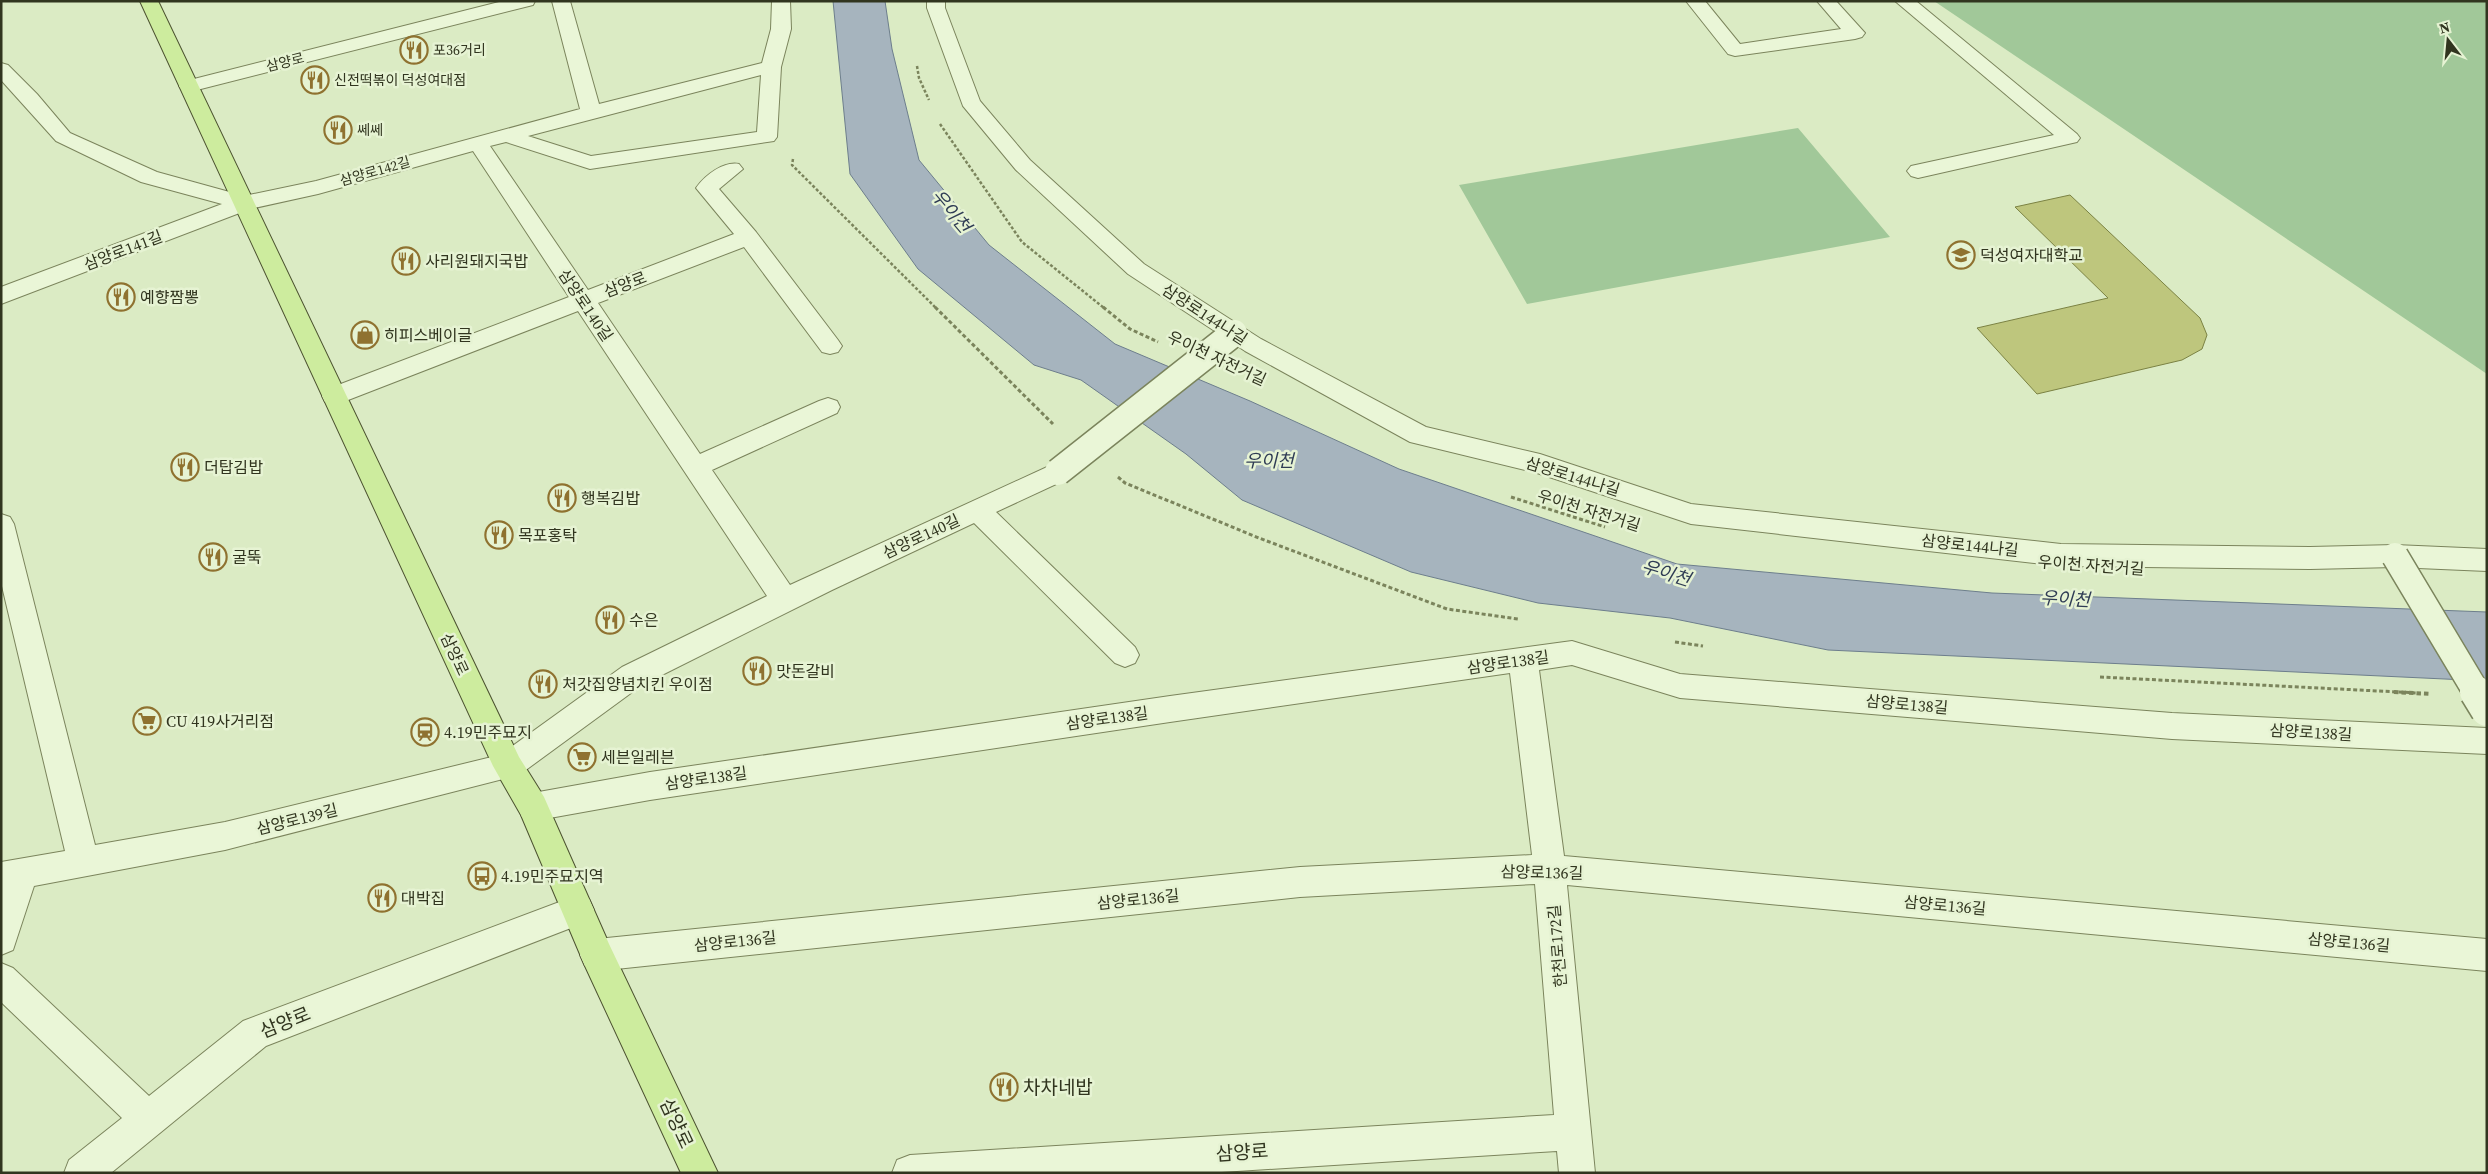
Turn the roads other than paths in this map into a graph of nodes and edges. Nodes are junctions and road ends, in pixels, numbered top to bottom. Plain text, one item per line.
1 (149, 1) edge
2 (526, 1) edge
3 (562, 1) edge
4 (781, 1) edge
5 (936, 1) edge
6 (1826, 1) edge
7 (1904, 1) edge
8 (1698, 2) edge
9 (771, 68) junction
10 (1, 69) edge
11 (189, 86) junction
12 (591, 112) junction
13 (505, 135) junction
14 (477, 142) junction
15 (732, 169) dead end
16 (1918, 171) dead end
17 (244, 204) junction
18 (748, 237) junction
19 (1, 296) edge
20 (583, 301) junction
21 (1234, 333) junction
22 (830, 346) dead end
23 (334, 396) junction
24 (828, 407) dead end
25 (695, 467) junction
26 (977, 510) junction
27 (1, 524) edge
28 (2395, 556) junction
29 (2487, 560) edge
30 (784, 600) junction
31 (1126, 655) dead end
32 (1523, 660) junction
33 (2487, 710) edge
34 (2487, 741) edge
35 (508, 766) junction
36 (533, 807) junction
37 (83, 862) junction
38 (1550, 869) junction
39 (12, 875) edge
40 (578, 910) junction
41 (1, 939) edge
42 (597, 955) junction
43 (2487, 955) edge
44 (1, 979) edge
45 (148, 1119) junction
46 (1573, 1132) junction
47 (82, 1173) edge
48 (700, 1173) edge
49 (910, 1173) edge
50 (1577, 1173) edge

1 - 11 main road, 삼양로
2 - 11 street, 삼양로
3 - 12 street
4 - 9 street
5 - 21 street, 삼양로144나길
6 - 8 street
7 - 16 street
9 - 12 street, 삼양로142길
9 - 13 street
10 - 17 street
11 - 17 main road, 삼양로
12 - 13 street, 삼양로142길
13 - 14 street, 삼양로142길
14 - 17 street, 삼양로142길
14 - 20 street, 삼양로140길
15 - 18 street
17 - 19 street, 삼양로141길
17 - 23 main road, 삼양로
18 - 20 street, 삼양로
18 - 22 street
20 - 23 street, 삼양로
20 - 25 street, 삼양로140길
21 - 26 street, 삼양로140길, bridge
21 - 28 street, 삼양로144나길
23 - 35 main road, 삼양로
24 - 25 street
25 - 30 street, 삼양로140길
26 - 30 street, 삼양로140길
26 - 31 street
27 - 37 street
28 - 29 street, 삼양로144나길
28 - 33 street, bridge
30 - 35 street, 삼양로140길
32 - 34 street, 삼양로138길
32 - 36 street, 삼양로138길
32 - 38 street, 한천로172길
35 - 36 main road, 삼양로
35 - 37 street, 삼양로139길
36 - 40 main road, 삼양로
37 - 39 street, 삼양로139길
38 - 42 street, 삼양로136길
38 - 43 street, 삼양로136길
38 - 46 street, 한천로172길
39 - 41 street, 삼양로139길
40 - 42 main road, 삼양로
40 - 45 street, 삼양로
42 - 48 main road, 삼양로
44 - 45 street
45 - 47 street, 삼양로
46 - 49 street, 삼양로
46 - 50 street, 한천로172길

